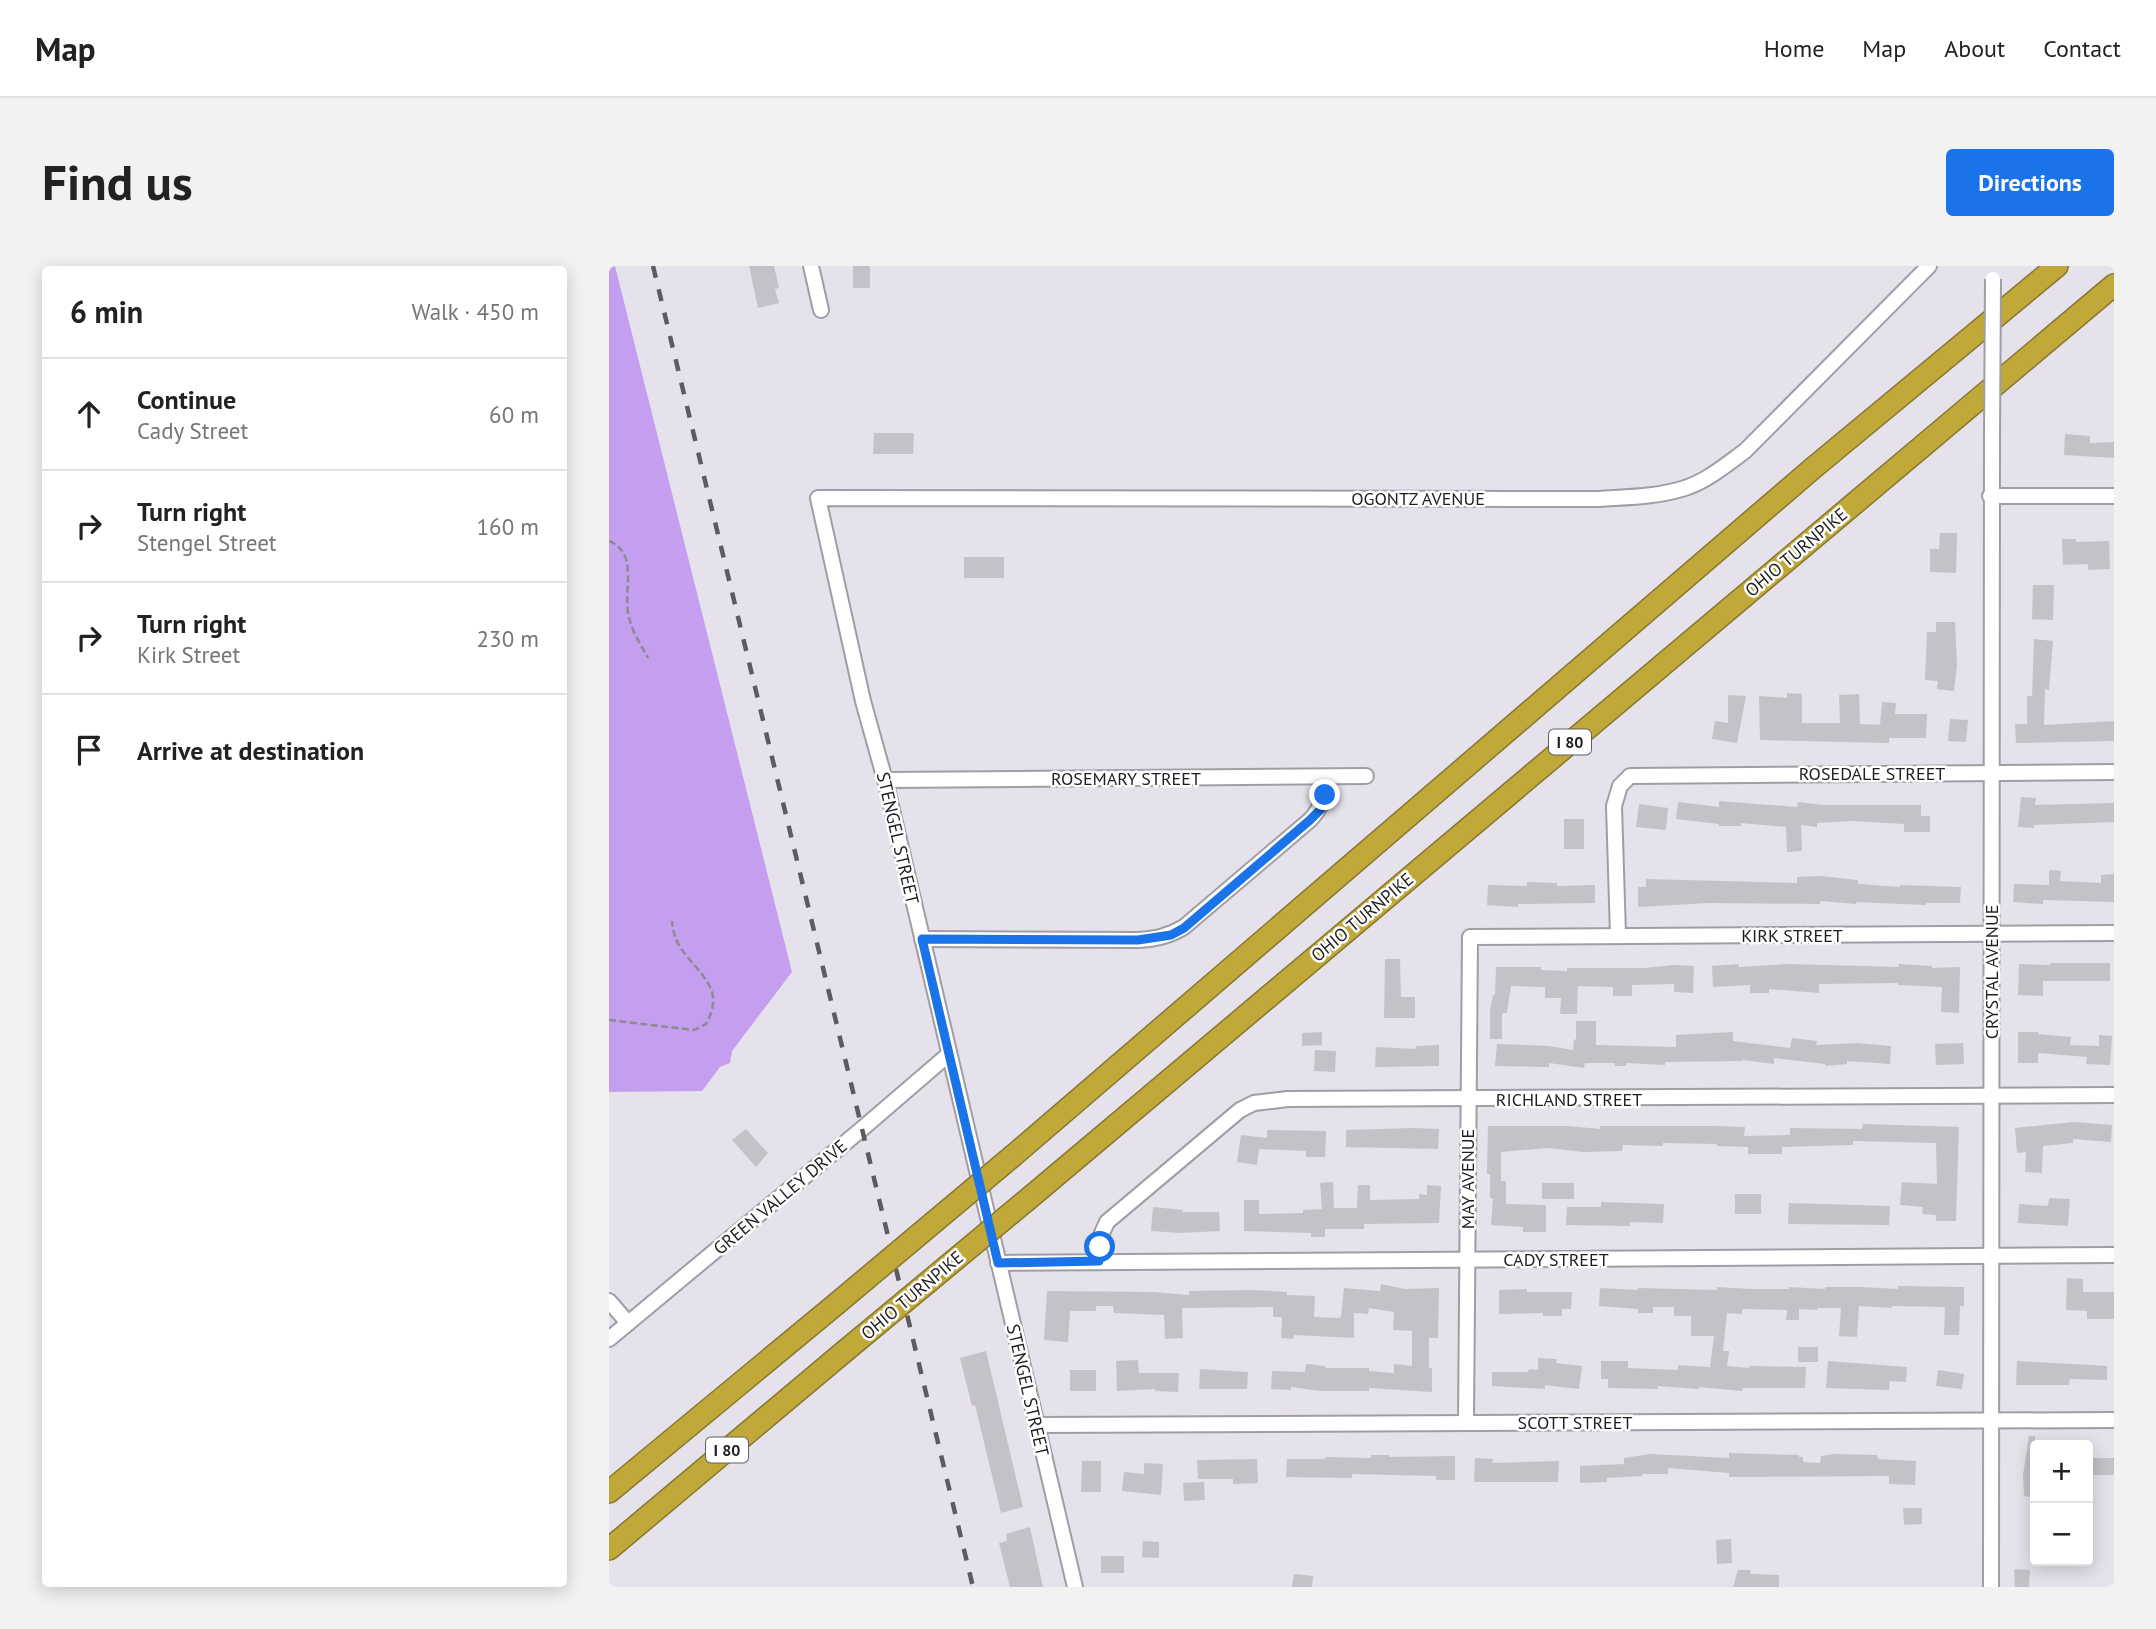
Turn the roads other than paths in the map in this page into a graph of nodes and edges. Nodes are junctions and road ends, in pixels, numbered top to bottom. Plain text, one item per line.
1 (811, 266) edge
2 (1929, 266) edge
3 (2057, 266) edge
4 (1993, 272) edge
5 (2114, 285) edge
6 (821, 310) dead end
7 (2114, 495) edge
8 (1990, 496) junction
9 (818, 498) joint
10 (2114, 772) edge
11 (1991, 773) junction
12 (1366, 776) dead end
13 (1325, 777) junction
14 (885, 780) junction
15 (2114, 933) edge
16 (1991, 934) junction
17 (1618, 935) junction
18 (1470, 937) joint
19 (922, 939) junction
20 (949, 1054) junction
21 (2114, 1095) edge
22 (1991, 1096) junction
23 (1468, 1099) junction
24 (2114, 1255) edge
25 (1991, 1256) junction
26 (1467, 1260) junction
27 (1099, 1261) junction
28 (998, 1263) junction
29 (609, 1301) edge
30 (628, 1323) junction
31 (609, 1339) edge
32 (1991, 1420) junction
33 (2114, 1420) edge
34 (1466, 1422) junction
35 (1037, 1425) junction
36 (609, 1492) edge
37 (609, 1549) edge
38 (1075, 1587) edge
39 (1991, 1587) edge

1 - 6 street
2 - 9 street, OGONTZ AVENUE
3 - 36 highway, I 80, bridge
4 - 8 street, CRYSTAL AVENUE, bridge
5 - 37 highway, OHIO TURNPIKE / I 80, bridge
7 - 8 street
8 - 11 street, CRYSTAL AVENUE
9 - 14 street, STENGEL STREET
10 - 11 street, ROSEDALE STREET
11 - 16 street, CRYSTAL AVENUE
11 - 17 street, ROSEDALE STREET
12 - 13 street, ROSEMARY STREET
13 - 14 street, ROSEMARY STREET
13 - 19 street
14 - 19 street, STENGEL STREET
15 - 16 street, KIRK STREET
16 - 17 street, KIRK STREET
16 - 22 street, CRYSTAL AVENUE
17 - 18 street, KIRK STREET
18 - 23 street, MAY AVENUE
19 - 20 street, STENGEL STREET
20 - 28 street, STENGEL STREET
20 - 30 street, GREEN VALLEY DRIVE
21 - 22 street, RICHLAND STREET
22 - 23 street, RICHLAND STREET
22 - 25 street, CRYSTAL AVENUE
23 - 26 street, MAY AVENUE
23 - 27 street, RICHLAND STREET
24 - 25 street, CADY STREET
25 - 26 street, CADY STREET
25 - 32 street, CRYSTAL AVENUE
26 - 27 street, CADY STREET
26 - 34 street, MAY AVENUE
27 - 28 street, CADY STREET
28 - 35 street, STENGEL STREET
29 - 30 street
30 - 31 street, GREEN VALLEY DRIVE
32 - 33 street, SCOTT STREET
32 - 34 street, SCOTT STREET
32 - 39 street, CRYSTAL AVENUE
34 - 35 street, SCOTT STREET
35 - 38 street, STENGEL STREET

